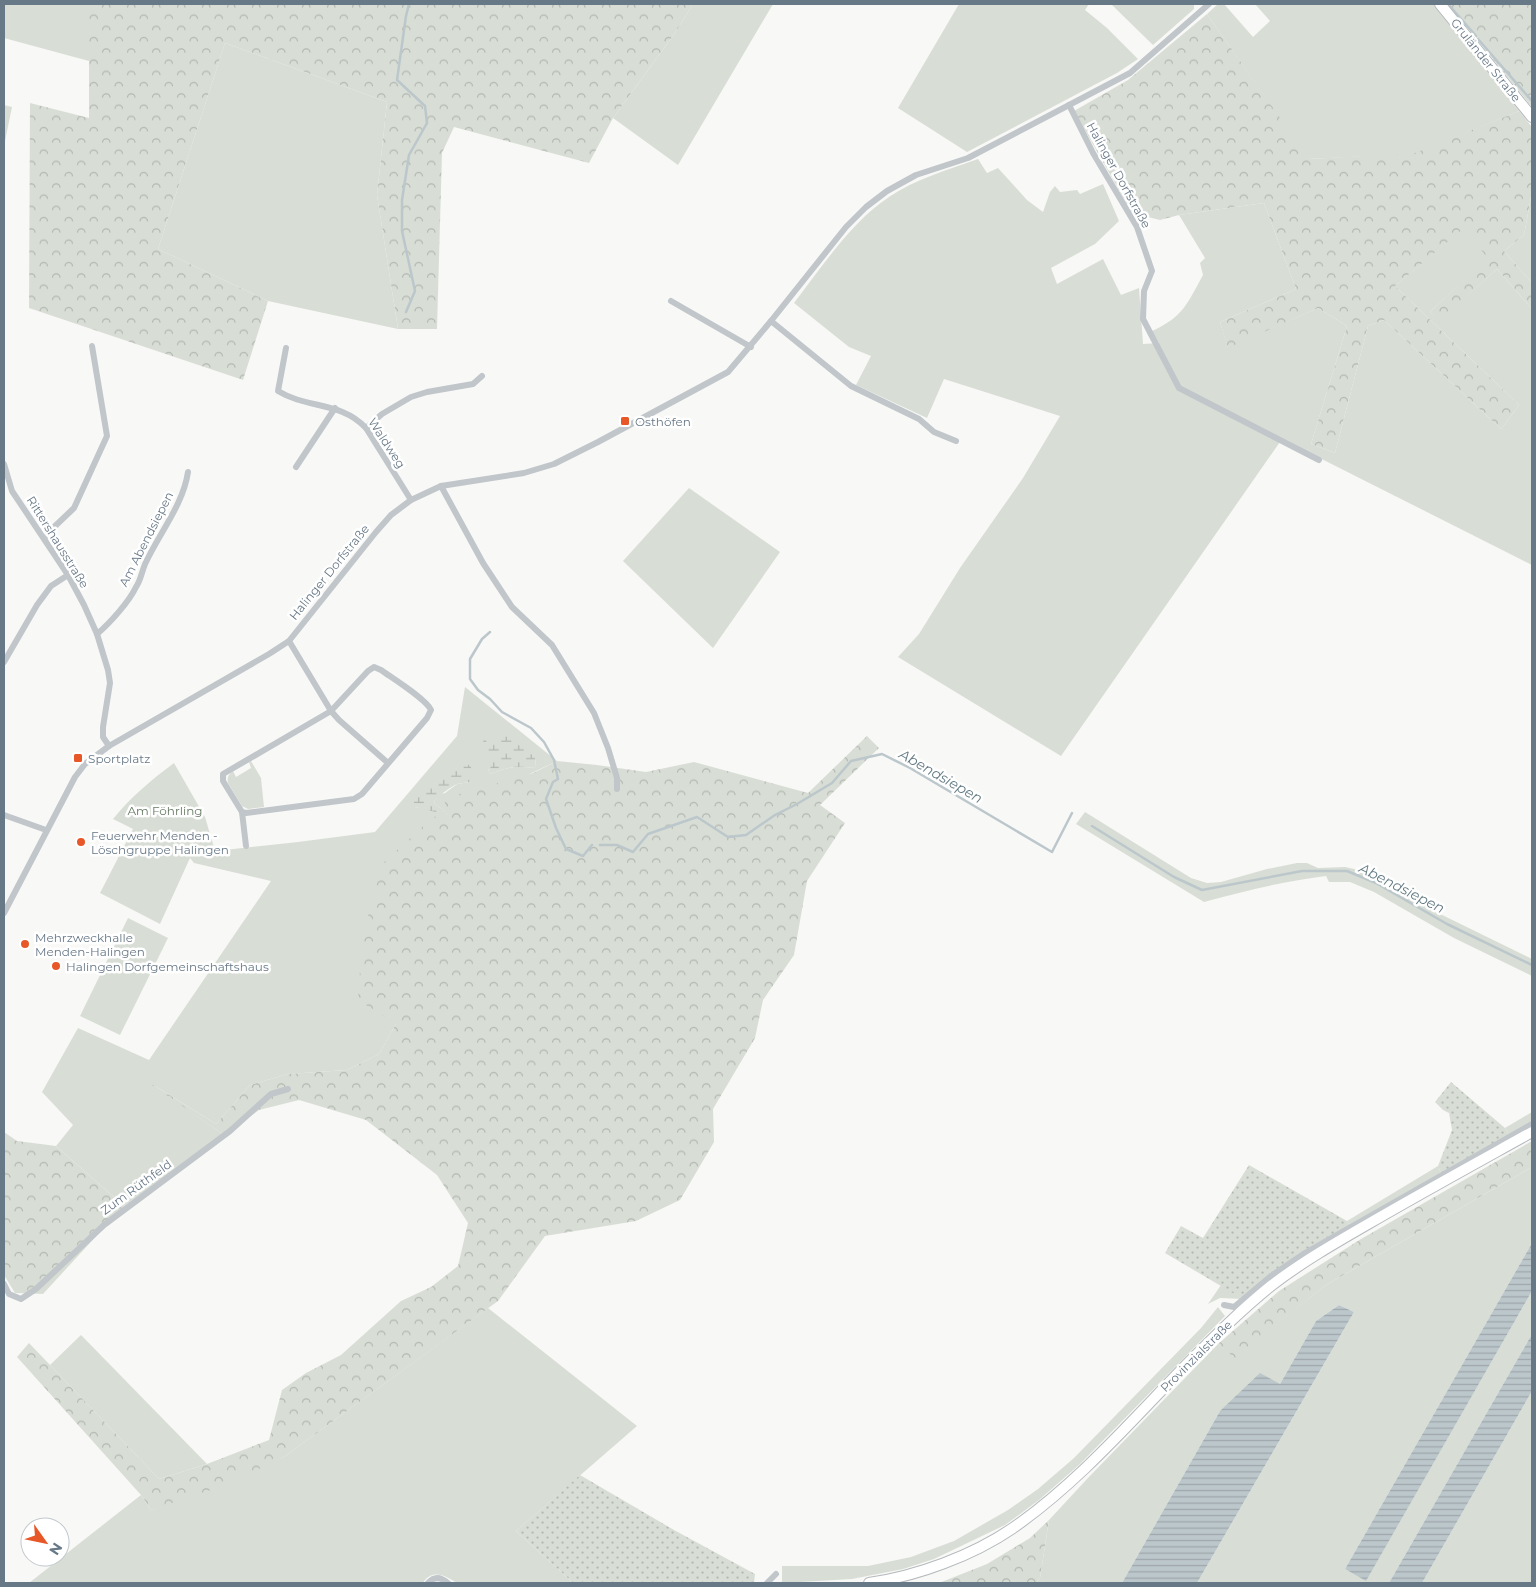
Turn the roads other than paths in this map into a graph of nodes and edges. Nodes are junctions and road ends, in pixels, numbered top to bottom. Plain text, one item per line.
1 (1209, 4) edge
2 (1440, 4) edge
3 (1069, 105) junction
4 (1532, 117) edge
5 (671, 300) dead end
6 (771, 321) junction
7 (92, 346) dead end
8 (750, 347) junction
9 (286, 348) dead end
10 (482, 376) dead end
11 (335, 408) junction
12 (366, 428) junction
13 (956, 442) dead end
14 (1319, 460) dead end
15 (4, 464) edge
16 (296, 467) dead end
17 (188, 472) dead end
18 (441, 486) junction
19 (12, 491) junction
20 (4, 494) edge
21 (410, 500) junction
22 (45, 540) junction
23 (68, 575) junction
24 (97, 634) junction
25 (289, 641) junction
26 (4, 662) edge
27 (331, 711) junction
28 (109, 746) junction
29 (388, 763) junction
30 (617, 789) dead end
31 (242, 812) junction
32 (4, 815) edge
33 (46, 830) junction
34 (246, 846) dead end
35 (4, 913) edge
36 (288, 1089) dead end
37 (1532, 1124) edge
38 (1532, 1132) edge
39 (4, 1284) edge
40 (1224, 1305) dead end
41 (776, 1574) dead end
42 (428, 1583) edge
43 (448, 1583) edge
44 (767, 1583) edge
45 (869, 1583) edge

1 - 3 street, Halinger Dorfstraße
2 - 4 main road, Gruländer Straße
3 - 6 street, Halinger Dorfstraße
3 - 14 street, Halinger Dorfstraße
5 - 8 street
6 - 8 street, Halinger Dorfstraße
6 - 13 street
7 - 22 street
8 - 18 street, Halinger Dorfstraße
9 - 11 street, Waldweg
10 - 12 street
11 - 12 street, Waldweg
11 - 16 street
12 - 21 street, Waldweg
15 - 19 street, Rittershausstraße
17 - 24 street, Am Abendsiepen
18 - 21 street, Halinger Dorfstraße
18 - 30 street
19 - 20 street
19 - 22 street, Rittershausstraße
21 - 25 street, Halinger Dorfstraße
22 - 23 street, Rittershausstraße
23 - 24 street, Rittershausstraße
23 - 26 street
24 - 28 street, Rittershausstraße
25 - 27 street
25 - 28 street, Halinger Dorfstraße
27 - 29 street
27 - 29 street
27 - 31 street
28 - 33 street, Halinger Dorfstraße
29 - 31 street
31 - 34 street
32 - 33 street
33 - 35 street, Halinger Dorfstraße
36 - 39 street, Zum Rüthfeld
37 - 40 street, Provinzialstraße
38 - 45 main road, Provinzialstraße
41 - 44 street
42 - 43 street

